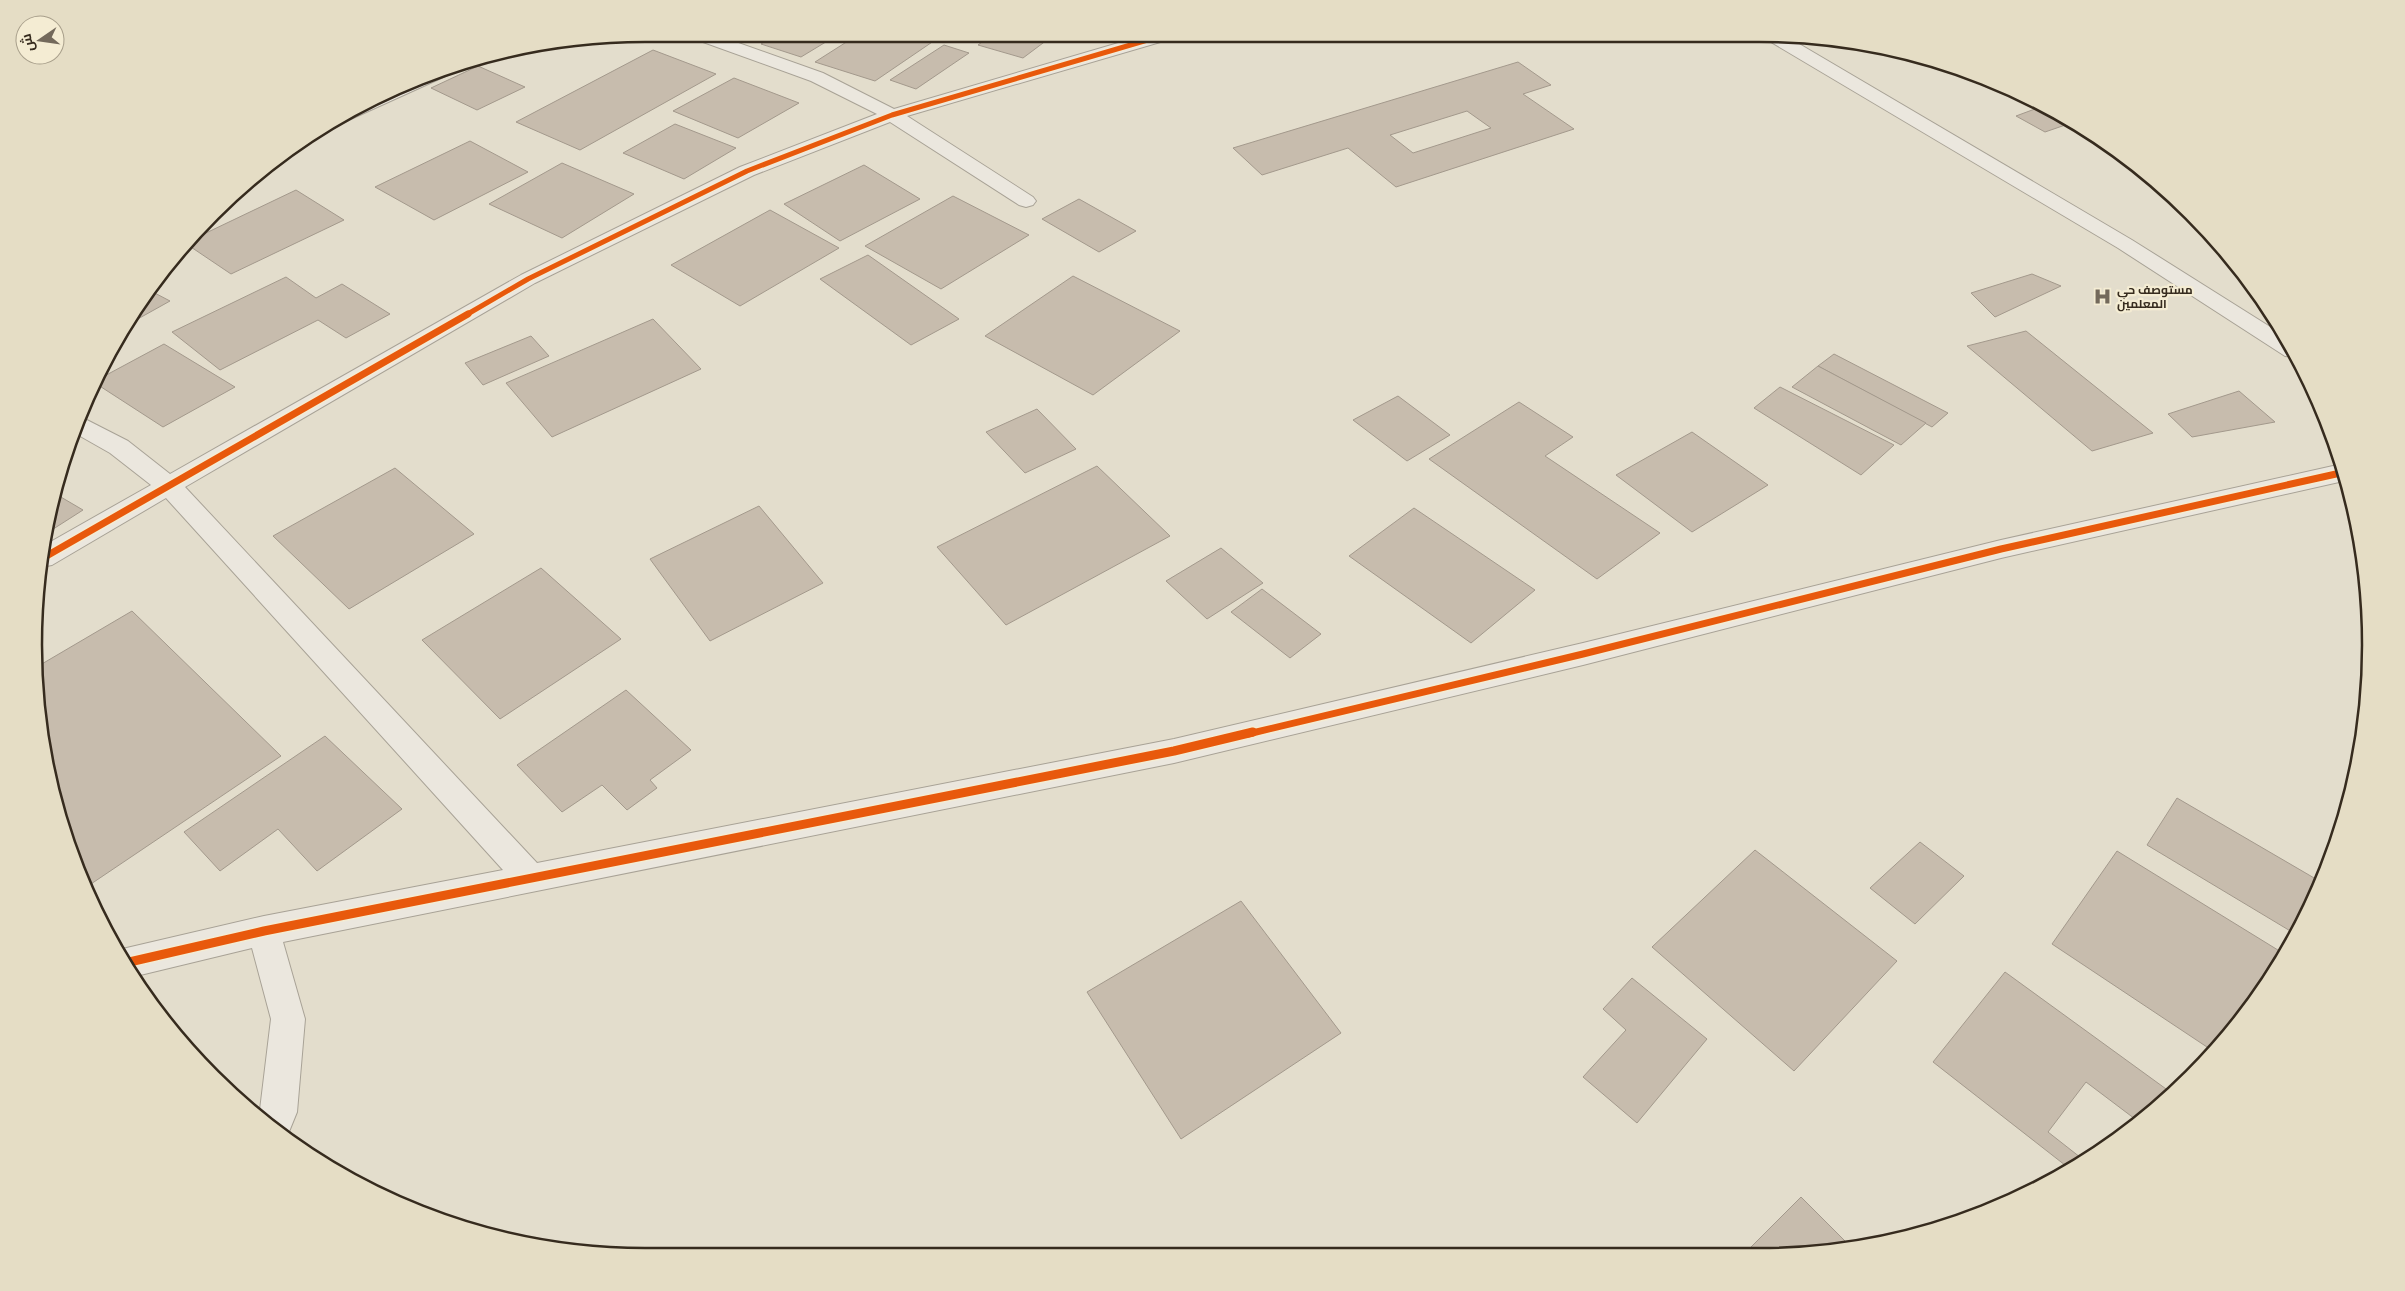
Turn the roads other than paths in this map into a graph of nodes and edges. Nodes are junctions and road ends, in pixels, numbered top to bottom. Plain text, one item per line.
1 (720, 42) edge
2 (1141, 42) edge
3 (1786, 43) edge
4 (892, 115) junction
5 (1026, 201) dead end
6 (2282, 344) edge
7 (84, 427) edge
8 (2337, 474) edge
9 (169, 486) junction
10 (50, 554) edge
11 (532, 879) junction
12 (264, 931) junction
13 (132, 961) edge
14 (275, 1122) edge

1 - 4 street
2 - 4 street
3 - 6 street
4 - 5 street
4 - 9 street
7 - 9 street
8 - 11 street
9 - 10 street
9 - 11 street
11 - 12 street
12 - 13 street
12 - 14 street

